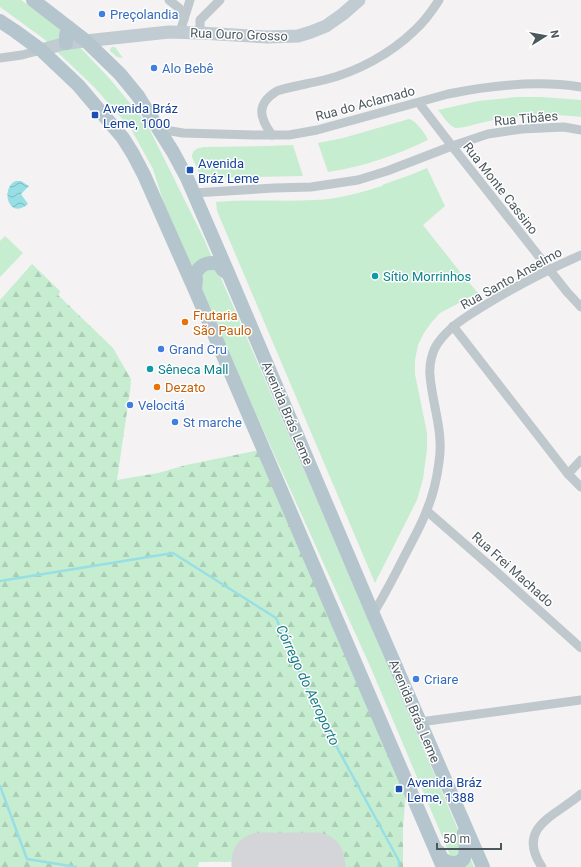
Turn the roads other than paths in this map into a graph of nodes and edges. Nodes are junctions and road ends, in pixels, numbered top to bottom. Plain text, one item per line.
1 (33, 0) edge
2 (169, 0) edge
3 (220, 0) edge
4 (359, 0) edge
5 (439, 0) edge
6 (187, 2) edge
7 (184, 18) junction
8 (0, 22) edge
9 (200, 26) junction
10 (68, 27) junction
11 (180, 32) junction
12 (86, 41) junction
13 (66, 43) junction
14 (41, 50) junction
15 (0, 58) edge
16 (581, 87) edge
17 (419, 103) junction
18 (155, 124) junction
19 (581, 130) edge
20 (272, 135) junction
21 (452, 146) junction
22 (194, 194) junction
23 (581, 255) edge
24 (549, 269) junction
25 (229, 275) junction
26 (195, 290) junction
27 (581, 307) edge
28 (453, 326) junction
29 (581, 460) edge
30 (568, 474) junction
31 (581, 487) edge
32 (427, 511) junction
33 (373, 614) junction
34 (581, 648) edge
35 (581, 700) edge
36 (420, 722) junction
37 (581, 794) edge
38 (460, 812) junction
39 (429, 836) junction
40 (443, 867) edge
41 (483, 867) edge
42 (542, 867) edge

1 - 10 main road, Avenida Brás Leme
2 - 7 street
3 - 9 street
4 - 9 street, Rua Ouro Grosso
5 - 20 street
6 - 7 street
6 - 9 street
7 - 11 street
8 - 14 main road
9 - 11 street, Rua Ouro Grosso
10 - 12 main road, Avenida Brás Leme
10 - 13 main road
11 - 12 street, Rua Ouro Grosso
12 - 13 street, Rua Ouro Grosso
12 - 18 main road, Avenida Brás Leme
13 - 14 street, Rua Ouro Grosso
14 - 15 street
14 - 26 main road
16 - 17 street, Rua do Aclamado
17 - 20 street, Rua do Aclamado
17 - 21 street, Rua Monte Cassino
18 - 20 street, Rua do Aclamado
18 - 22 main road, Avenida Brás Leme
19 - 21 street, Rua Tibães
21 - 22 street, Rua Tibães
21 - 24 street, Rua Monte Cassino
22 - 25 main road, Avenida Brás Leme
23 - 24 street, Rua Santo Anselmo
24 - 27 street, Rua Monte Cassino
24 - 28 street, Rua Santo Anselmo
25 - 26 main road
25 - 33 main road, Avenida Brás Leme
26 - 39 main road
28 - 30 street
28 - 32 street, Rua Santo Anselmo
29 - 30 street
30 - 31 street
32 - 33 street, Rua Santo Anselmo
32 - 34 street, Rua Frei Machado
33 - 36 main road, Avenida Brás Leme
35 - 36 street
36 - 38 main road, Avenida Brás Leme
37 - 42 street
38 - 39 main road
38 - 41 main road, Avenida Brás Leme
39 - 40 main road

